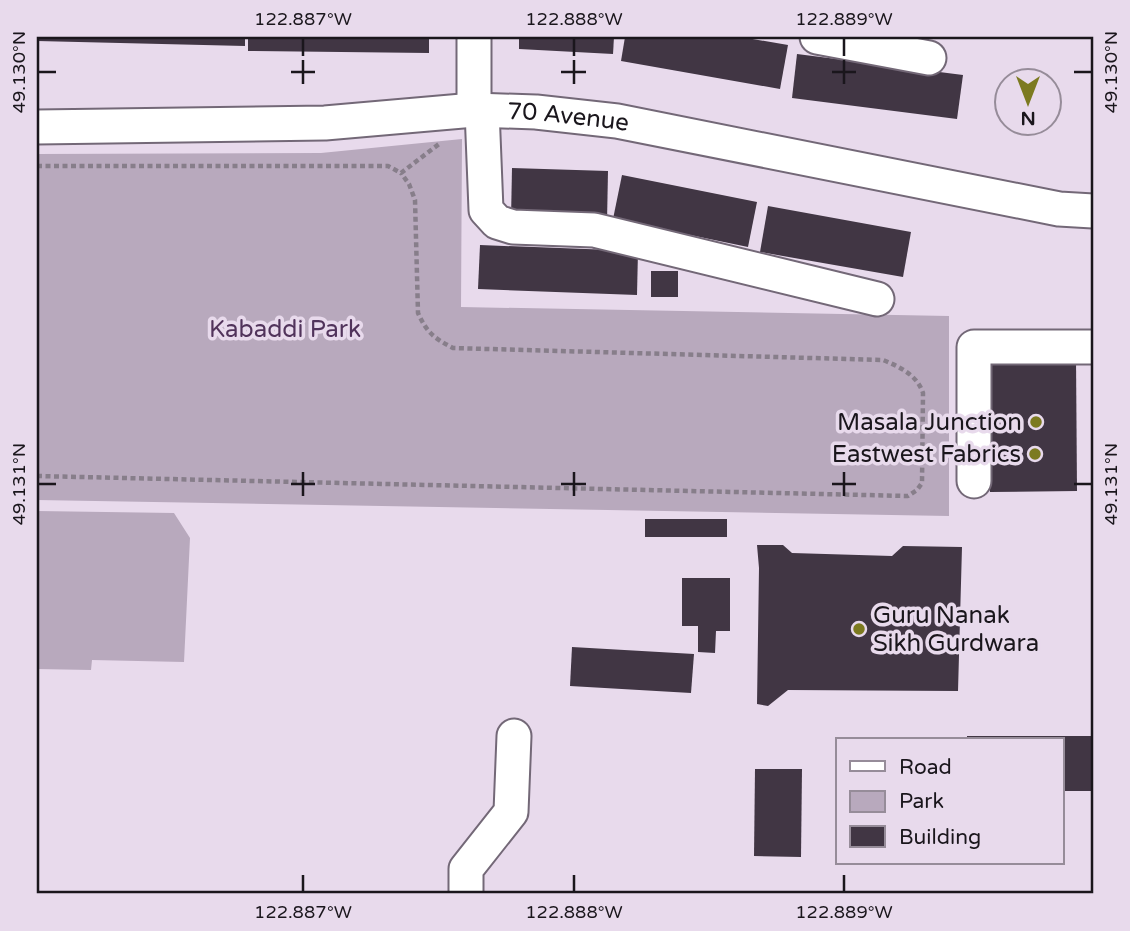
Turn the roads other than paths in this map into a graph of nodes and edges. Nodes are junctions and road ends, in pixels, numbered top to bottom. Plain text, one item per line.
1 (474, 37) edge
2 (817, 37) edge
3 (929, 58) dead end
4 (478, 110) junction
5 (37, 127) edge
6 (1093, 211) edge
7 (877, 299) dead end
8 (1093, 347) edge
9 (974, 481) dead end
10 (513, 736) dead end
11 (466, 882) edge

1 - 4 street
2 - 3 street
4 - 5 street, 70 Avenue
4 - 6 street, 70 Avenue
4 - 7 street
8 - 9 street
10 - 11 street

